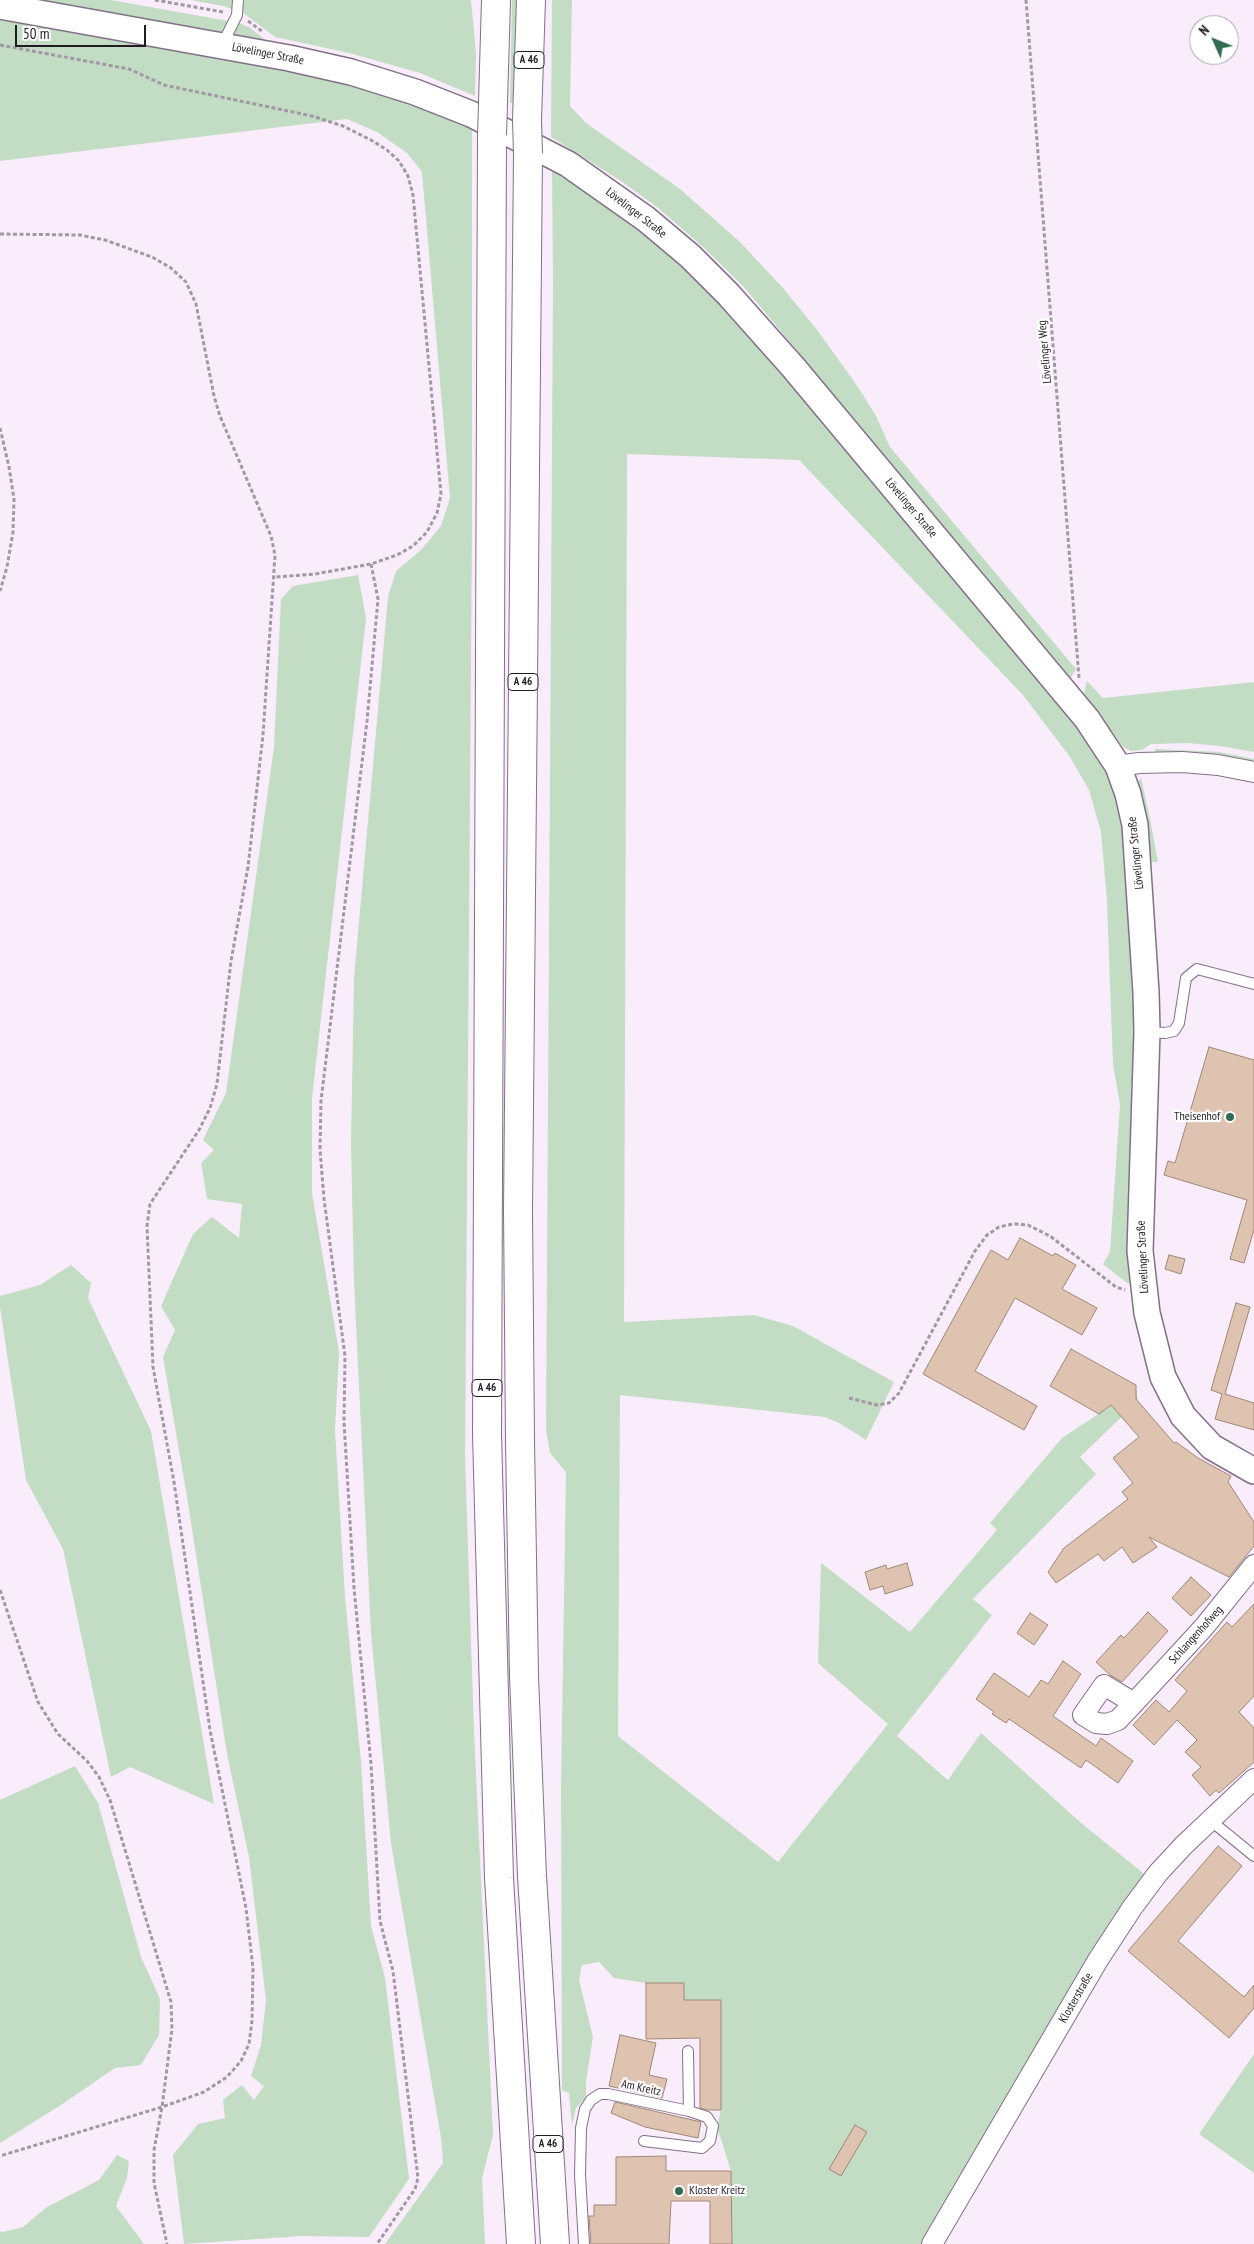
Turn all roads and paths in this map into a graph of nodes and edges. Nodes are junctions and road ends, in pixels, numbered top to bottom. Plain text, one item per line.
1 (155, 0) edge
2 (238, 0) edge
3 (496, 0) edge
4 (531, 0) edge
5 (1026, 0) edge
6 (0, 6) edge
7 (237, 15) junction
8 (265, 34) dead end
9 (0, 45) edge
10 (221, 46) junction
11 (0, 234) edge
12 (0, 428) edge
13 (371, 564) junction
14 (275, 577) junction
15 (0, 591) edge
16 (1072, 700) junction
17 (1118, 766) junction
18 (1254, 772) edge
19 (1254, 984) edge
20 (1147, 1032) junction
21 (1143, 1285) junction
22 (849, 1398) dead end
23 (1254, 1471) edge
24 (1254, 1565) edge
25 (0, 1590) edge
26 (1134, 1703) dead end
27 (1254, 1779) edge
28 (1210, 1820) junction
29 (1254, 1856) edge
30 (688, 2051) dead end
31 (162, 2107) junction
32 (689, 2111) junction
33 (644, 2141) dead end
34 (0, 2156) edge
35 (167, 2244) edge
36 (377, 2244) edge
37 (521, 2244) edge
38 (555, 2244) edge
39 (584, 2244) edge
40 (932, 2244) edge

1 - 7 path
2 - 7 lane
3 - 37 highway, A 46, bridge
4 - 38 highway, A 46, bridge
5 - 16 path, Lövelinger Weg
6 - 10 street, Lövelinger Straße
7 - 8 path
7 - 10 lane
9 - 13 path
10 - 16 street, Lövelinger Straße
11 - 14 path
12 - 15 path
13 - 14 path
13 - 36 path
14 - 31 path
16 - 17 street, Lövelinger Straße
17 - 18 street
17 - 20 street, Lövelinger Straße
19 - 20 lane
20 - 21 street, Lövelinger Straße
21 - 22 path
21 - 23 street, Lövelinger Straße
24 - 26 street, Schlangenhofweg
25 - 31 path
27 - 28 street, Klosterstraße
28 - 29 lane
28 - 40 street, Klosterstraße
30 - 32 lane
31 - 34 path
31 - 35 path
32 - 33 lane, Am Kreitz
32 - 39 lane, Am Kreitz

